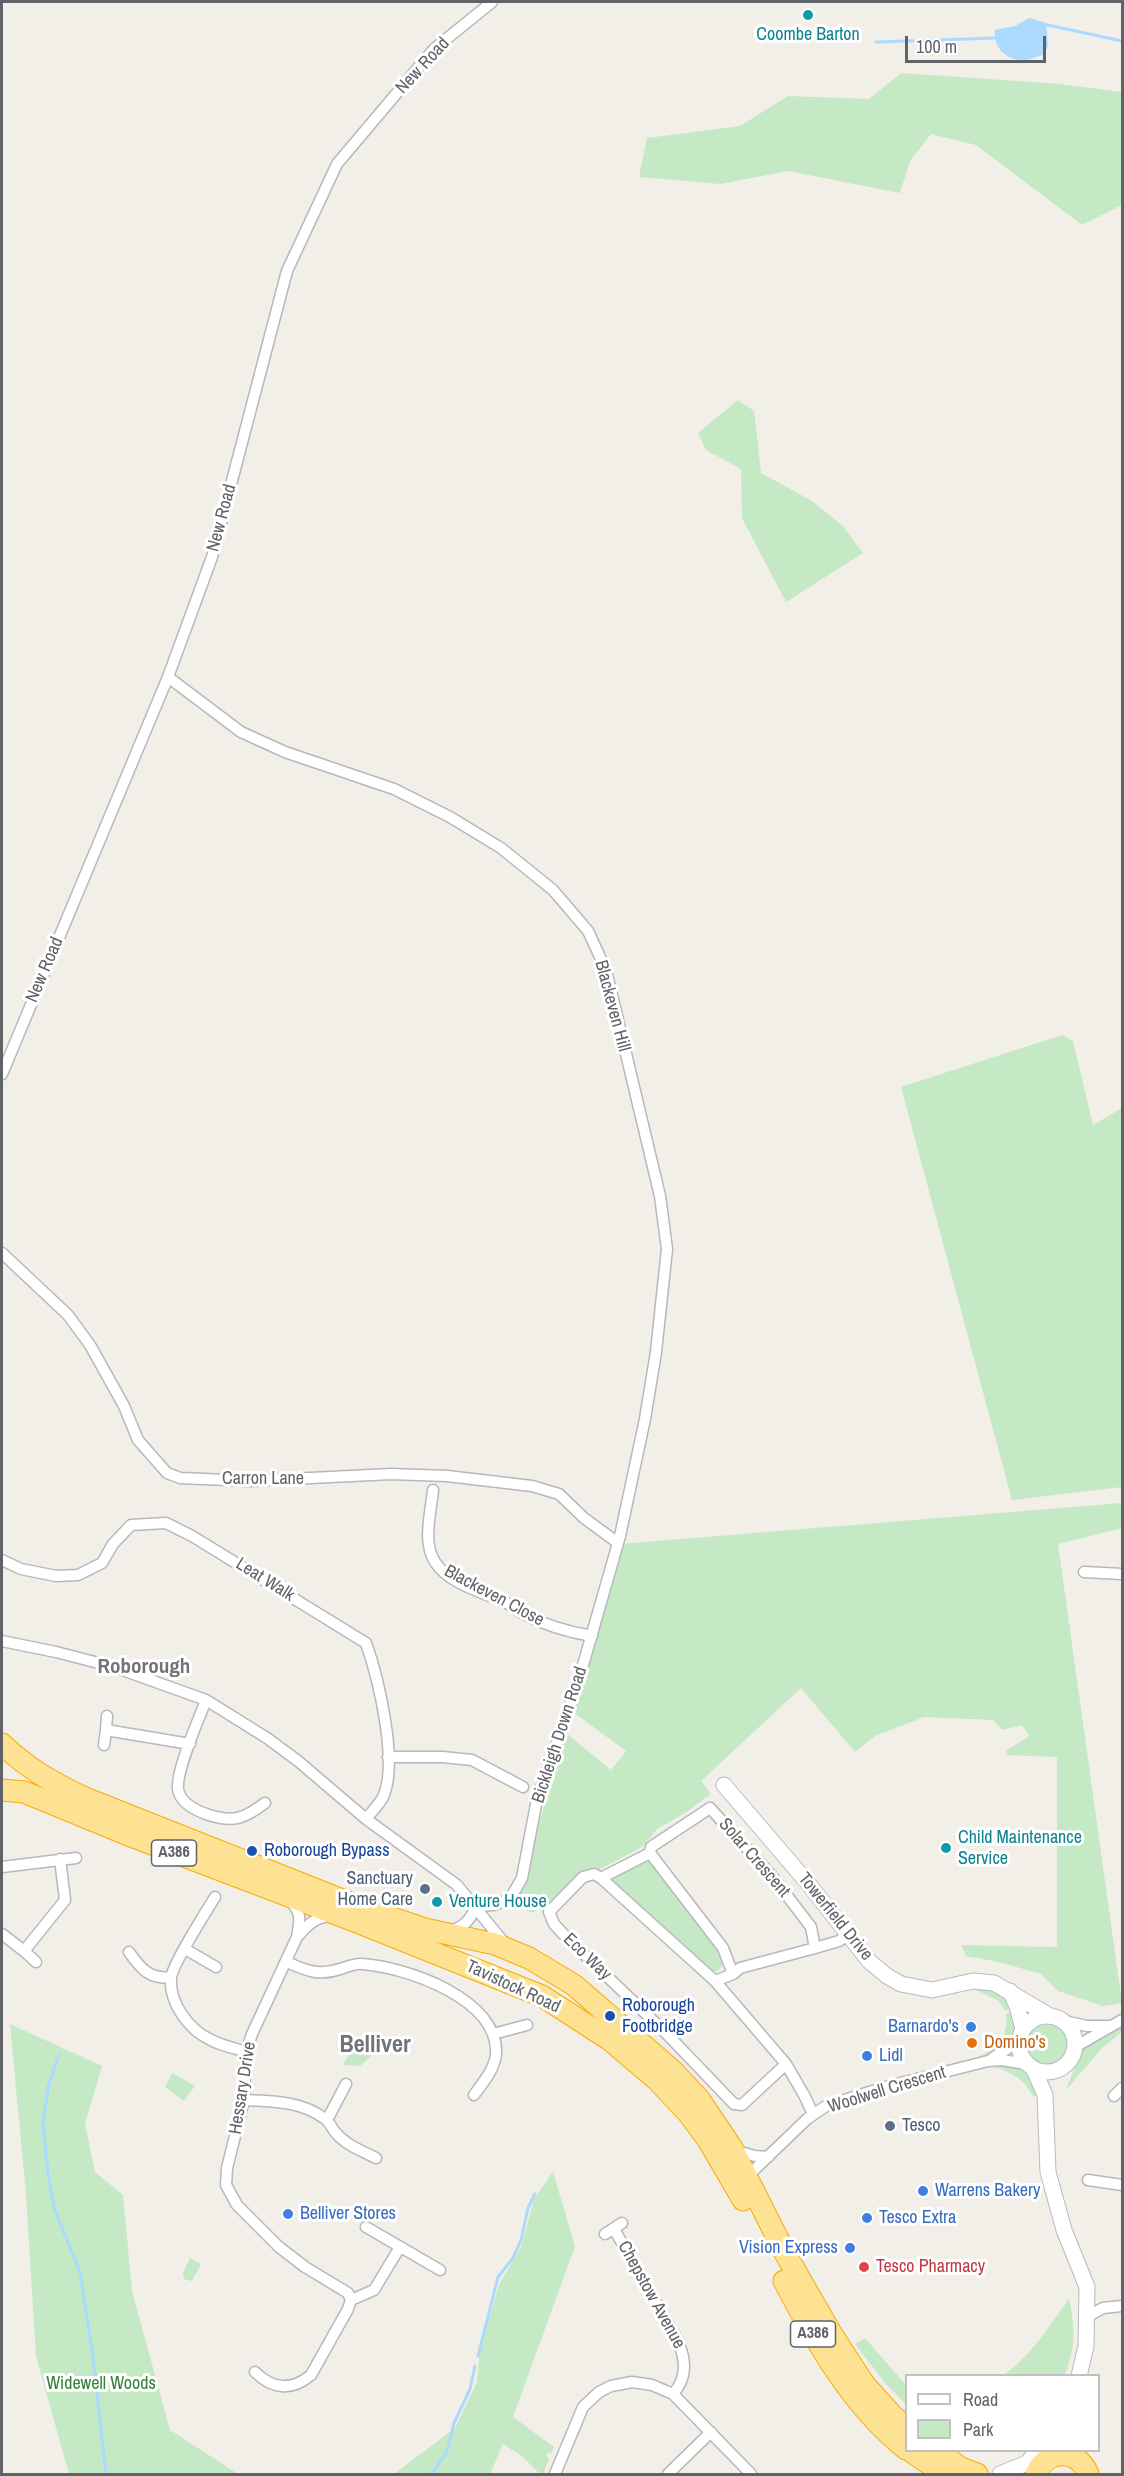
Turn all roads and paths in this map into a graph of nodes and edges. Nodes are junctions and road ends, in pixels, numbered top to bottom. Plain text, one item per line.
1 (492, 2) edge
2 (168, 676) junction
3 (2, 1074) edge
4 (2, 1253) edge
5 (433, 1490) dead end
6 (619, 1539) junction
7 (2, 1560) edge
8 (1084, 1572) dead end
9 (1122, 1574) edge
10 (591, 1636) junction
11 (2, 1641) edge
12 (206, 1700) junction
13 (107, 1716) dead end
14 (106, 1730) junction
15 (2, 1744) edge
16 (190, 1744) junction
17 (104, 1745) dead end
18 (388, 1757) junction
19 (724, 1785) dead end
20 (523, 1787) dead end
21 (2, 1790) edge
22 (265, 1803) dead end
23 (366, 1819) junction
24 (650, 1853) junction
25 (76, 1858) dead end
26 (60, 1859) junction
27 (2, 1867) edge
28 (598, 1876) junction
29 (266, 1888) junction
30 (215, 1897) dead end
31 (476, 1906) junction
32 (357, 1922) junction
33 (443, 1933) junction
34 (2, 1934) edge
35 (848, 1935) junction
36 (297, 1937) junction
37 (815, 1948) junction
38 (185, 1949) junction
39 (24, 1951) junction
40 (129, 1952) dead end
41 (517, 1953) junction
42 (36, 1962) dead end
43 (287, 1962) junction
44 (216, 1967) dead end
45 (733, 1974) junction
46 (171, 1977) junction
47 (715, 1981) junction
48 (1010, 1990) junction
49 (1057, 2019) junction
50 (1122, 2020) edge
51 (527, 2025) dead end
52 (1110, 2026) junction
53 (493, 2034) junction
54 (1021, 2035) junction
55 (1075, 2047) junction
56 (246, 2052) junction
57 (987, 2061) junction
58 (786, 2064) junction
59 (1030, 2067) junction
60 (346, 2084) dead end
61 (474, 2095) dead end
62 (244, 2100) junction
63 (813, 2114) junction
64 (327, 2120) junction
65 (732, 2150) junction
66 (768, 2157) junction
67 (375, 2158) dead end
68 (1088, 2180) dead end
69 (743, 2181) junction
70 (1122, 2185) edge
71 (366, 2227) dead end
72 (614, 2229) dead end
73 (400, 2247) junction
74 (440, 2270) dead end
75 (351, 2300) junction
76 (1122, 2306) edge
77 (1088, 2316) junction
78 (255, 2372) dead end
79 (1079, 2374) edge
80 (673, 2394) junction
81 (905, 2427) edge
82 (711, 2432) junction
83 (905, 2447) edge
84 (911, 2452) edge
85 (937, 2452) edge
86 (1080, 2461) edge
87 (1036, 2465) edge
88 (555, 2475) edge
89 (668, 2475) edge
90 (751, 2475) edge
91 (944, 2475) edge
92 (977, 2475) edge
93 (1000, 2475) edge

1 - 2 street, New Road
2 - 3 street, New Road
2 - 6 street, Blackeven Hill
4 - 6 street, Carron Lane
5 - 10 street, Blackeven Close
6 - 10 street, Bickleigh Down Road
7 - 18 street, Leat Walk
8 - 9 street
10 - 31 street, Bickleigh Down Road
11 - 12 street, Tavistock Road
12 - 16 street
12 - 23 street, Tavistock Road
13 - 14 street
14 - 16 street
14 - 17 street
15 - 33 highway, Tavistock Road / A386
16 - 22 street
18 - 20 street
18 - 23 street, Leat Walk
19 - 35 street, Towerfield Drive
21 - 29 highway, Tavistock Road / A386
23 - 31 street, Tavistock Road
24 - 28 street
24 - 37 street, Solar Crescent
24 - 45 street
25 - 26 street
26 - 27 street
26 - 39 street
28 - 47 street
28 - 58 street, Eco Way
29 - 32 highway, Tavistock Road / A386
29 - 36 street, Hessary Drive
30 - 38 street
31 - 33 street
31 - 41 street, Tavistock Road
32 - 36 street, Hessary Drive
32 - 69 highway, Tavistock Road / A386
33 - 41 highway, Tavistock Road / A386
34 - 39 street
35 - 37 street
35 - 48 street, Towerfield Drive
36 - 43 street, Hessary Drive
37 - 45 street
38 - 44 street
38 - 46 street
39 - 42 street
40 - 46 street
41 - 65 highway, Tavistock Road / A386
43 - 53 street
43 - 56 street, Hessary Drive
45 - 47 street
46 - 56 street
47 - 58 street
48 - 49 street, Towerfield Drive
48 - 54 street
49 - 52 street
49 - 54 street
49 - 55 street
50 - 52 street
51 - 53 street
52 - 55 street
53 - 61 street
54 - 57 street, Woolwell Crescent
54 - 59 street
55 - 59 street
56 - 62 street, Hessary Drive
57 - 59 street, Woolwell Crescent
57 - 63 street, Woolwell Crescent
58 - 63 street
59 - 77 street
60 - 64 street
62 - 64 street
62 - 75 street, Hessary Drive
63 - 66 street, Woolwell Crescent
64 - 67 street
65 - 66 street
65 - 69 highway, Tavistock Road / A386
66 - 69 street, Woolwell Crescent
68 - 70 street
69 - 81 highway, Tavistock Road / A386
69 - 83 highway, Tavistock Road / A386
71 - 73 street
72 - 80 street, Chepstow Avenue
73 - 74 street
73 - 75 street
75 - 78 street
76 - 77 street
77 - 79 street
80 - 82 street
80 - 88 street
82 - 89 street
82 - 90 street
84 - 91 highway, Tavistock Road / A386
85 - 92 highway
86 - 87 highway
87 - 93 street

